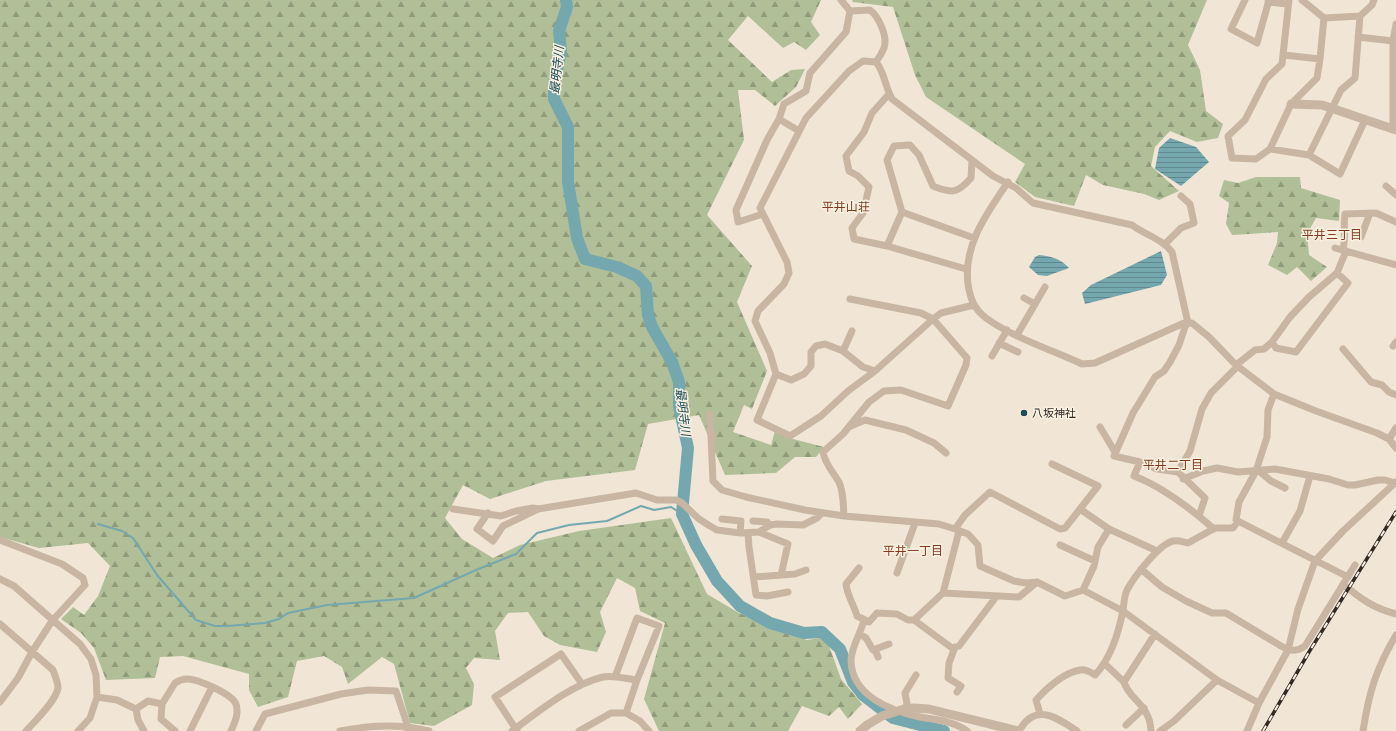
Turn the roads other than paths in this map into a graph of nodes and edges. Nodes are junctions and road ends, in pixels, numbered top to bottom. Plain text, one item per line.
1 (841, 0) edge
2 (1246, 0) edge
3 (1302, 0) edge
4 (1374, 0) edge
5 (1269, 1) edge
6 (1289, 2) edge
7 (850, 11) junction
8 (1360, 16) junction
9 (1324, 18) junction
10 (1396, 24) edge
11 (1358, 37) junction
12 (1393, 41) junction
13 (1284, 55) junction
14 (1320, 59) junction
15 (876, 62) junction
16 (889, 94) junction
17 (1291, 104) junction
18 (1331, 107) junction
19 (779, 120) junction
20 (1365, 120) junction
21 (1395, 130) edge
22 (799, 131) junction
23 (1270, 150) junction
24 (1309, 155) junction
25 (972, 160) junction
26 (1008, 182) junction
27 (1386, 186) dead end
28 (1396, 195) edge
29 (1181, 196) dead end
30 (902, 212) junction
31 (1370, 213) junction
32 (763, 214) junction
33 (1396, 222) edge
34 (1360, 237) dead end
35 (974, 238) junction
36 (1165, 244) junction
37 (887, 246) junction
38 (1335, 248) dead end
39 (1344, 250) junction
40 (1396, 264) edge
41 (966, 270) junction
42 (1337, 273) junction
43 (1045, 287) dead end
44 (1024, 298) dead end
45 (850, 299) dead end
46 (1035, 304) junction
47 (974, 306) junction
48 (933, 319) junction
49 (1188, 323) junction
50 (1007, 330) junction
51 (852, 332) dead end
52 (1017, 335) junction
53 (999, 342) junction
54 (1272, 342) junction
55 (1343, 349) dead end
56 (843, 351) junction
57 (1018, 352) dead end
58 (992, 356) dead end
59 (1237, 365) junction
60 (875, 371) junction
61 (776, 374) junction
62 (1274, 394) junction
63 (1396, 395) edge
64 (710, 414) dead end
65 (1100, 427) dead end
66 (848, 428) junction
67 (1396, 428) edge
68 (1389, 439) junction
69 (1396, 448) edge
70 (1116, 452) junction
71 (946, 453) dead end
72 (1140, 462) junction
73 (1052, 464) dead end
74 (1258, 471) junction
75 (1178, 472) junction
76 (1310, 476) junction
77 (1183, 479) junction
78 (1396, 482) edge
79 (1285, 488) dead end
80 (453, 509) dead end
81 (538, 509) junction
82 (1080, 509) junction
83 (488, 513) junction
84 (822, 513) junction
85 (844, 516) junction
86 (1199, 516) junction
87 (722, 519) dead end
88 (754, 521) dead end
89 (1238, 521) junction
90 (915, 522) junction
91 (770, 525) junction
92 (1109, 529) junction
93 (1214, 529) junction
94 (957, 530) junction
95 (759, 532) junction
96 (740, 533) junction
97 (748, 533) junction
98 (0, 540) edge
99 (1282, 543) junction
100 (1060, 544) dead end
101 (1158, 551) junction
102 (1095, 561) junction
103 (1316, 562) junction
104 (1355, 565) dead end
105 (859, 568) dead end
106 (1141, 569) junction
107 (806, 570) dead end
108 (897, 573) dead end
109 (781, 575) junction
110 (754, 577) junction
111 (1348, 577) junction
112 (0, 579) edge
113 (1037, 582) junction
114 (1343, 584) junction
115 (1082, 590) junction
116 (788, 592) dead end
117 (943, 593) junction
118 (996, 597) junction
119 (1123, 611) junction
120 (1396, 614) edge
121 (864, 620) junction
122 (914, 620) junction
123 (52, 621) junction
124 (0, 625) edge
125 (860, 634) junction
126 (1155, 634) junction
127 (1396, 635) edge
128 (889, 644) dead end
129 (955, 647) junction
130 (875, 650) junction
131 (1288, 650) junction
132 (32, 652) junction
133 (878, 657) dead end
134 (1105, 664) junction
135 (916, 675) dead end
136 (615, 677) junction
137 (637, 680) junction
138 (1217, 680) junction
139 (1124, 682) junction
140 (582, 684) junction
141 (212, 687) junction
142 (957, 692) dead end
143 (97, 697) junction
144 (0, 702) edge
145 (1259, 703) junction
146 (162, 704) junction
147 (1144, 708) junction
148 (136, 709) junction
149 (906, 709) junction
150 (626, 713) junction
151 (1040, 714) junction
152 (1126, 725) dead end
153 (863, 728) edge
154 (408, 729) edge
155 (515, 730) edge
156 (26, 731) edge
157 (78, 731) edge
158 (144, 731) edge
159 (175, 731) edge
160 (190, 731) edge
161 (231, 731) edge
162 (256, 731) edge
163 (340, 731) edge
164 (429, 731) edge
165 (579, 731) edge
166 (649, 731) edge
167 (967, 731) edge
168 (1018, 731) edge
169 (1077, 731) edge
170 (1151, 731) edge
171 (1160, 731) edge
172 (1247, 731) edge
173 (1363, 731) edge

1 - 7 street
2 - 5 street
3 - 9 street
4 - 8 street
5 - 6 street
6 - 13 street
7 - 15 street
7 - 19 street
8 - 9 street
8 - 11 street
9 - 14 street
10 - 12 street
11 - 12 street
11 - 18 street
12 - 21 street
13 - 14 street
13 - 23 street
14 - 17 street
15 - 16 street
15 - 22 street
16 - 25 street
16 - 37 street
17 - 18 street
17 - 23 street
18 - 20 street
18 - 24 street
19 - 22 street
19 - 32 street
20 - 21 street
20 - 24 street
22 - 32 street
23 - 24 street
25 - 26 street
25 - 30 street
26 - 35 street
26 - 36 street
27 - 28 street
29 - 36 street
30 - 35 street
30 - 37 street
31 - 33 street
31 - 34 street
31 - 39 street
32 - 61 street
35 - 41 street
36 - 49 street
37 - 41 street
38 - 39 street
39 - 40 street
39 - 42 street
41 - 47 street
42 - 54 street
42 - 54 street
43 - 46 street
44 - 46 street
45 - 48 street
46 - 52 street
47 - 48 street
47 - 50 street
48 - 60 street
48 - 66 street
49 - 52 street
49 - 59 street
49 - 70 street
50 - 52 street
50 - 53 street
51 - 56 street
53 - 57 street
53 - 58 street
54 - 59 street
55 - 63 street
56 - 60 street
56 - 61 street
59 - 62 street
59 - 75 street
60 - 61 street
62 - 68 street
62 - 74 street
64 - 84 street
65 - 70 street
66 - 71 street
66 - 85 street
67 - 68 street
68 - 69 street
70 - 72 street
72 - 75 street
72 - 86 street
73 - 82 street
74 - 76 street
74 - 77 street
74 - 79 street
74 - 89 street
75 - 77 street
76 - 78 street
76 - 99 street
77 - 86 street
78 - 103 street
80 - 83 street
81 - 83 street
81 - 83 street
81 - 96 street
82 - 92 street
82 - 94 street
84 - 85 street
84 - 91 street
85 - 90 street
86 - 93 street
87 - 96 street
88 - 91 street
89 - 93 street
89 - 99 street
90 - 94 street
90 - 108 street
91 - 95 street
92 - 101 street
92 - 102 street
93 - 101 street
94 - 113 street
94 - 117 street
95 - 97 street
95 - 109 street
96 - 97 street
97 - 110 street
98 - 123 street
99 - 103 street
100 - 102 street
101 - 106 street
102 - 115 street
103 - 111 street
103 - 131 street
104 - 111 street
105 - 121 street
106 - 119 street
106 - 131 street
107 - 109 street
109 - 110 street
110 - 116 street
111 - 114 street
112 - 123 street
113 - 115 street
113 - 118 street
114 - 120 street
114 - 131 street
115 - 119 street
117 - 118 street
117 - 122 street
118 - 129 street
119 - 126 street
119 - 134 street
121 - 122 street
121 - 125 street
122 - 129 street
123 - 132 street
123 - 143 street
124 - 132 street
125 - 130 street
125 - 167 street
126 - 138 street
126 - 139 street
127 - 173 street
128 - 130 street
129 - 142 street
130 - 133 street
131 - 145 street
132 - 144 street
132 - 156 street
134 - 139 street
134 - 151 street
135 - 149 street
136 - 137 street
136 - 137 street
136 - 140 street
137 - 150 street
138 - 145 street
138 - 171 street
139 - 147 street
140 - 155 street
140 - 155 street
141 - 146 street
141 - 160 street
141 - 161 street
143 - 148 street
143 - 157 street
145 - 172 street
146 - 148 street
146 - 159 street
147 - 152 street
147 - 170 street
148 - 158 street
149 - 153 street, bridge
149 - 168 street
150 - 165 street
150 - 166 street
151 - 168 street
151 - 169 street
154 - 162 street
154 - 163 street
154 - 164 street

